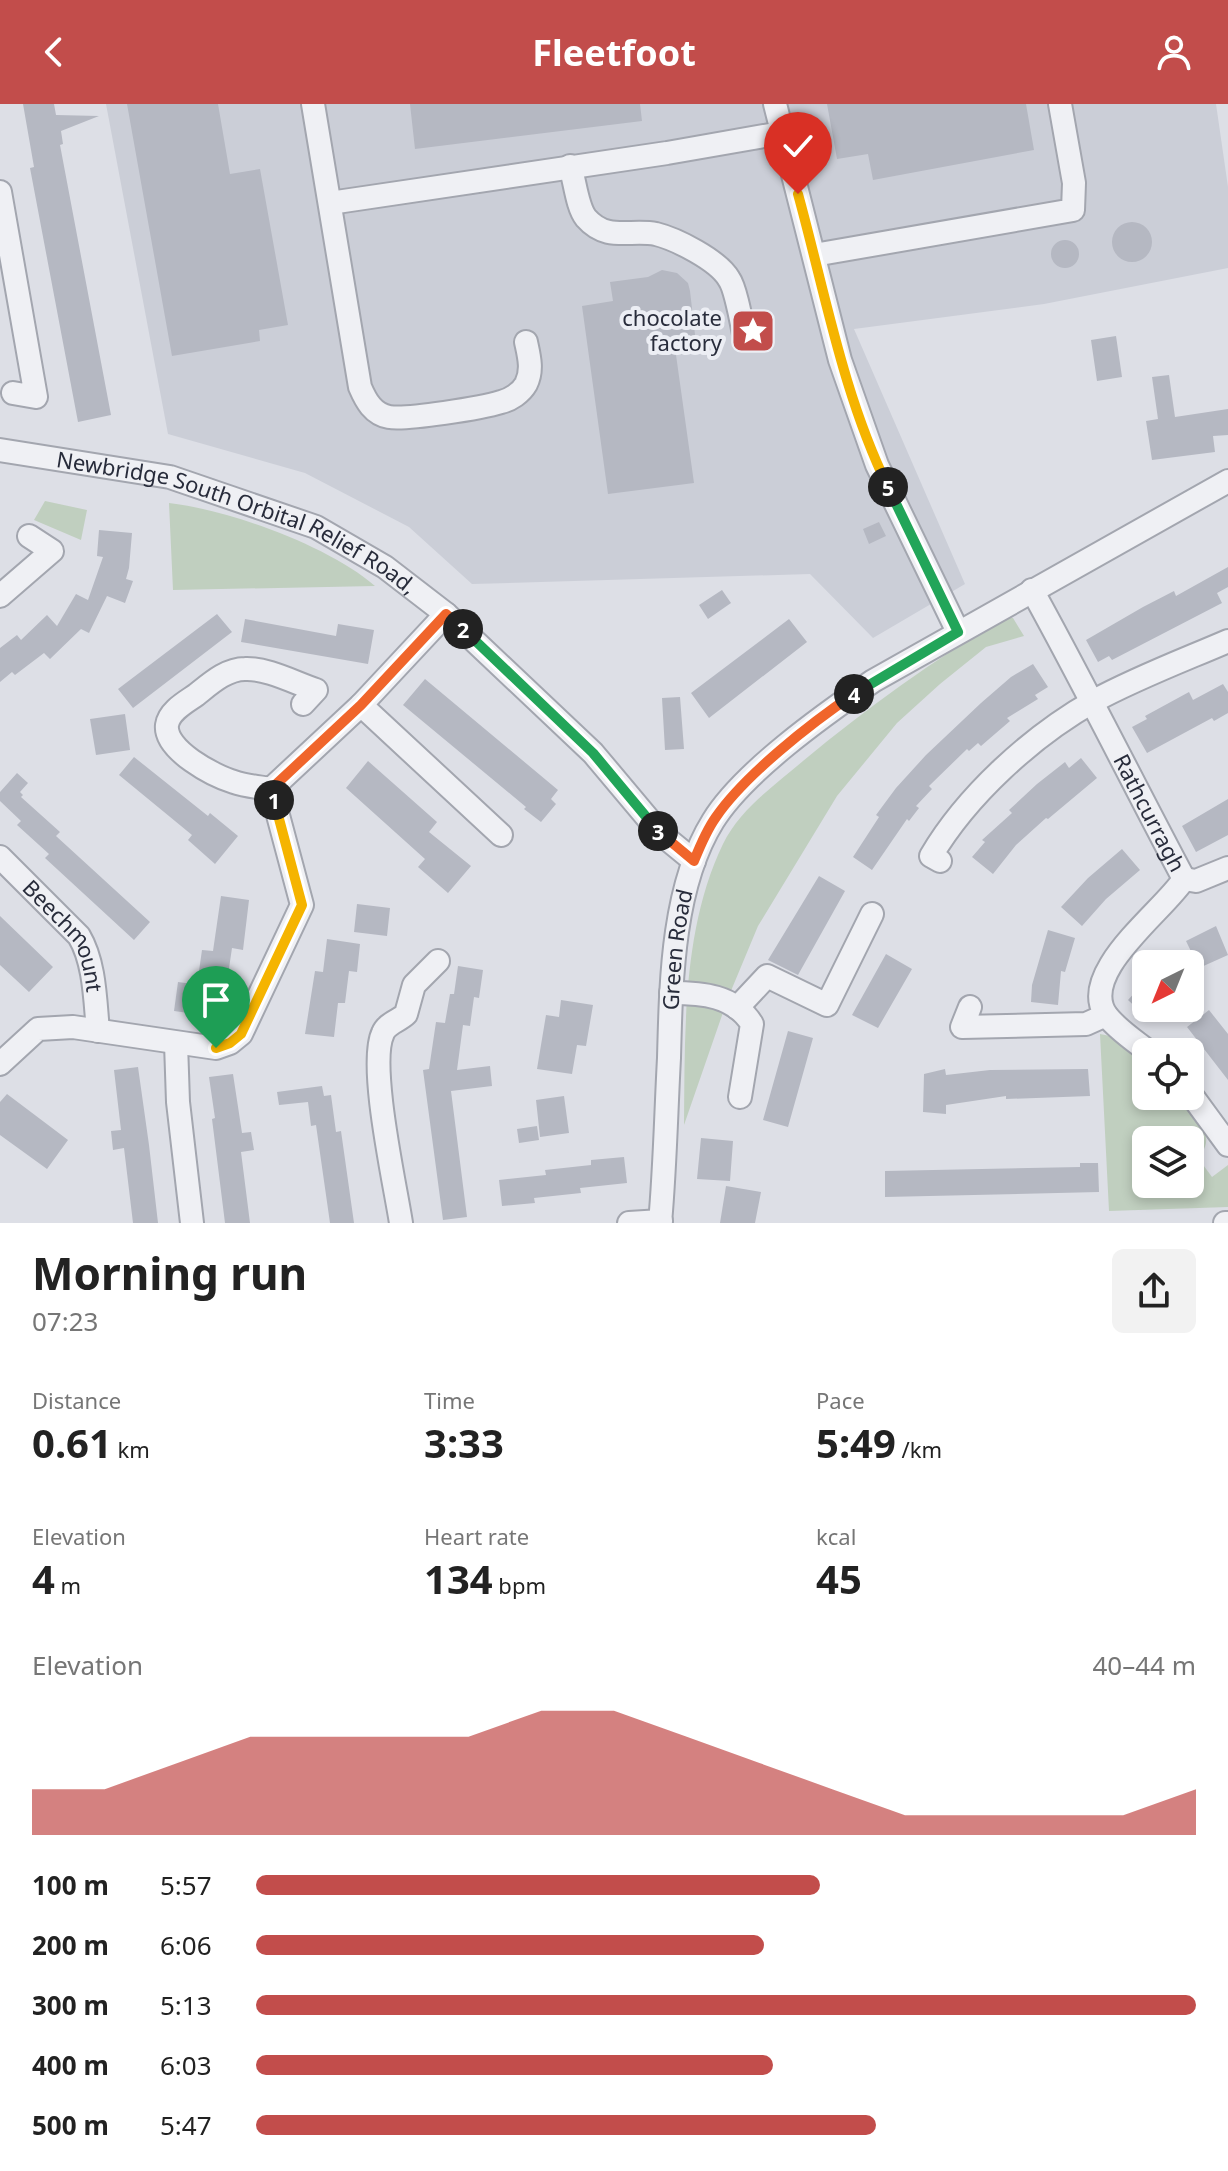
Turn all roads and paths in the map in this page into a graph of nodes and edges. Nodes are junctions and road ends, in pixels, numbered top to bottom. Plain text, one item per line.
1 (313, 104) edge
2 (775, 104) edge
3 (1060, 104) edge
4 (781, 133) junction
5 (570, 166) junction
6 (0, 192) edge
7 (330, 203) junction
8 (814, 255) junction
9 (745, 339) dead end
10 (526, 342) dead end
11 (13, 393) dead end
12 (0, 450) edge
13 (1228, 481) edge
14 (29, 536) dead end
15 (1032, 590) junction
16 (0, 596) edge
17 (446, 614) junction
18 (958, 632) junction
19 (1228, 641) edge
20 (1094, 702) junction
21 (303, 704) dead end
22 (361, 705) junction
23 (271, 789) junction
24 (501, 835) dead end
25 (0, 857) edge
26 (694, 861) junction
27 (940, 861) dead end
28 (1228, 868) edge
29 (1184, 879) junction
30 (872, 914) dead end
31 (438, 961) dead end
32 (671, 993) junction
33 (970, 1007) dead end
34 (737, 1008) junction
35 (1106, 1015) junction
36 (98, 1031) junction
37 (1133, 1038) edge
38 (176, 1043) junction
39 (0, 1064) edge
40 (740, 1097) dead end
41 (1200, 1110) edge
42 (1224, 1151) edge
43 (661, 1222) edge
44 (192, 1223) edge
45 (401, 1223) edge
46 (629, 1223) edge

1 - 7 street
2 - 4 street
3 - 8 street
4 - 5 street
4 - 8 street
5 - 7 street
5 - 9 street
6 - 11 street
7 - 10 street
8 - 18 street
12 - 17 street, Newbridge South Orbital Relief Road,
13 - 15 street, Green Road
14 - 16 street
15 - 18 street, Green Road
15 - 20 street, Rathcurragh
17 - 22 street
17 - 26 street, Newbridge South Orbital Relief Road,
18 - 26 street, Green Road
19 - 20 street
20 - 27 street
20 - 29 street, Rathcurragh
21 - 23 street
22 - 23 street
22 - 24 street
23 - 38 street, Beechmount
25 - 36 street, Beechmount
26 - 32 street, Green Road
28 - 29 street
29 - 35 street, Rathcurragh
30 - 34 street
31 - 45 street
32 - 34 street
32 - 43 street, Green Road
33 - 35 street
34 - 40 street
35 - 37 street
36 - 38 street, Beechmount
36 - 39 street, Beechmount
38 - 44 street
41 - 42 street
43 - 46 street

